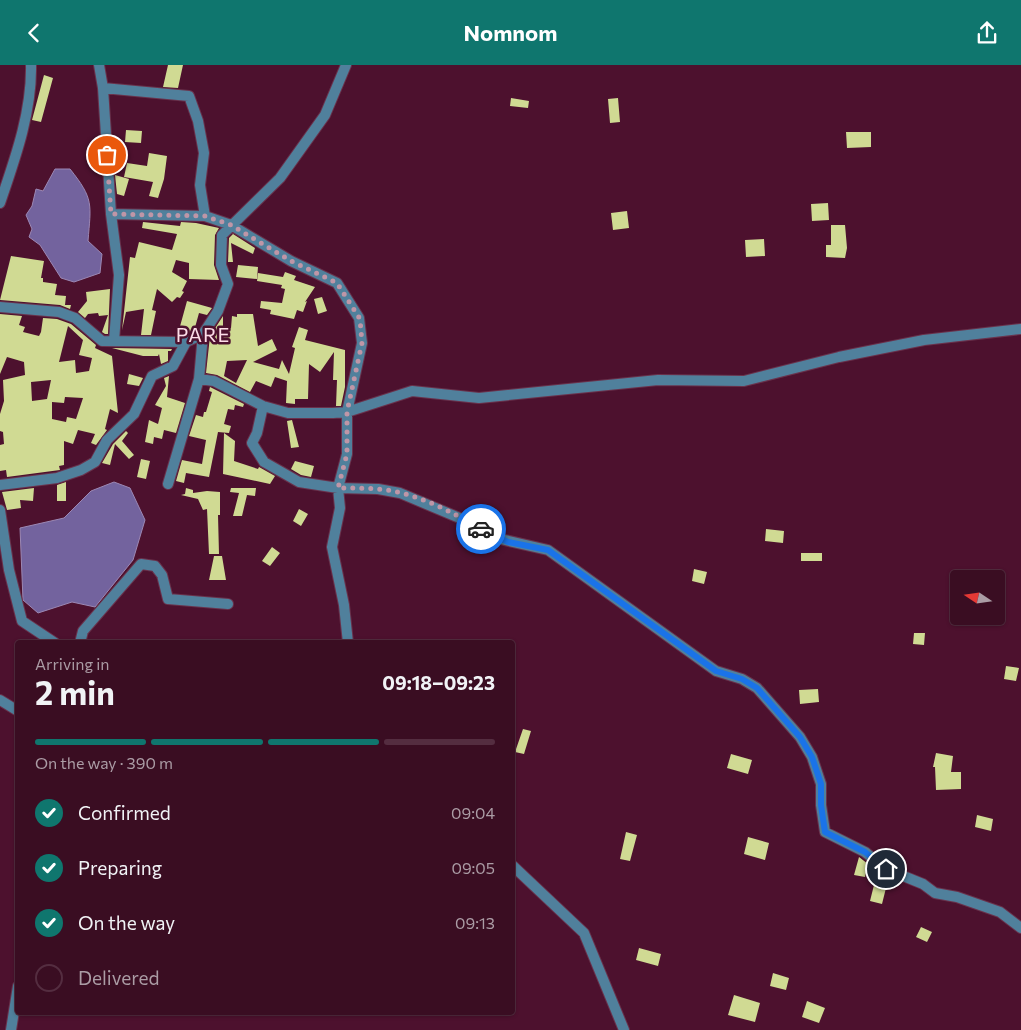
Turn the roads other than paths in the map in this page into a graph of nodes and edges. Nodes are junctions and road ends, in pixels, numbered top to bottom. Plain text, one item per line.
1 (31, 65) edge
2 (98, 65) edge
3 (346, 65) edge
4 (103, 88) junction
5 (0, 203) edge
6 (111, 214) junction
7 (205, 216) junction
8 (231, 225) junction
9 (0, 307) edge
10 (1021, 329) edge
11 (203, 334) junction
12 (114, 341) junction
13 (186, 342) junction
14 (199, 379) junction
15 (263, 406) junction
16 (347, 412) junction
17 (168, 484) dead end
18 (0, 485) edge
19 (338, 488) junction
20 (0, 509) edge
21 (228, 604) dead end
22 (50, 640) edge
23 (81, 640) edge
24 (348, 640) edge
25 (0, 700) edge
26 (15, 709) edge
27 (515, 868) edge
28 (1021, 928) edge
29 (15, 1005) edge
30 (11, 1030) edge
31 (624, 1030) edge

1 - 5 street
2 - 4 street
3 - 8 street
4 - 6 street
4 - 7 street
6 - 7 street
6 - 12 street
7 - 8 street
8 - 11 street
8 - 16 street
9 - 12 street
10 - 16 street
11 - 13 street
11 - 14 street
12 - 13 street
13 - 18 street
14 - 15 street
14 - 17 street
15 - 16 street
15 - 19 street
16 - 19 street
19 - 24 street
19 - 28 street
20 - 22 street
21 - 23 street
25 - 26 street
27 - 31 street
29 - 30 street

